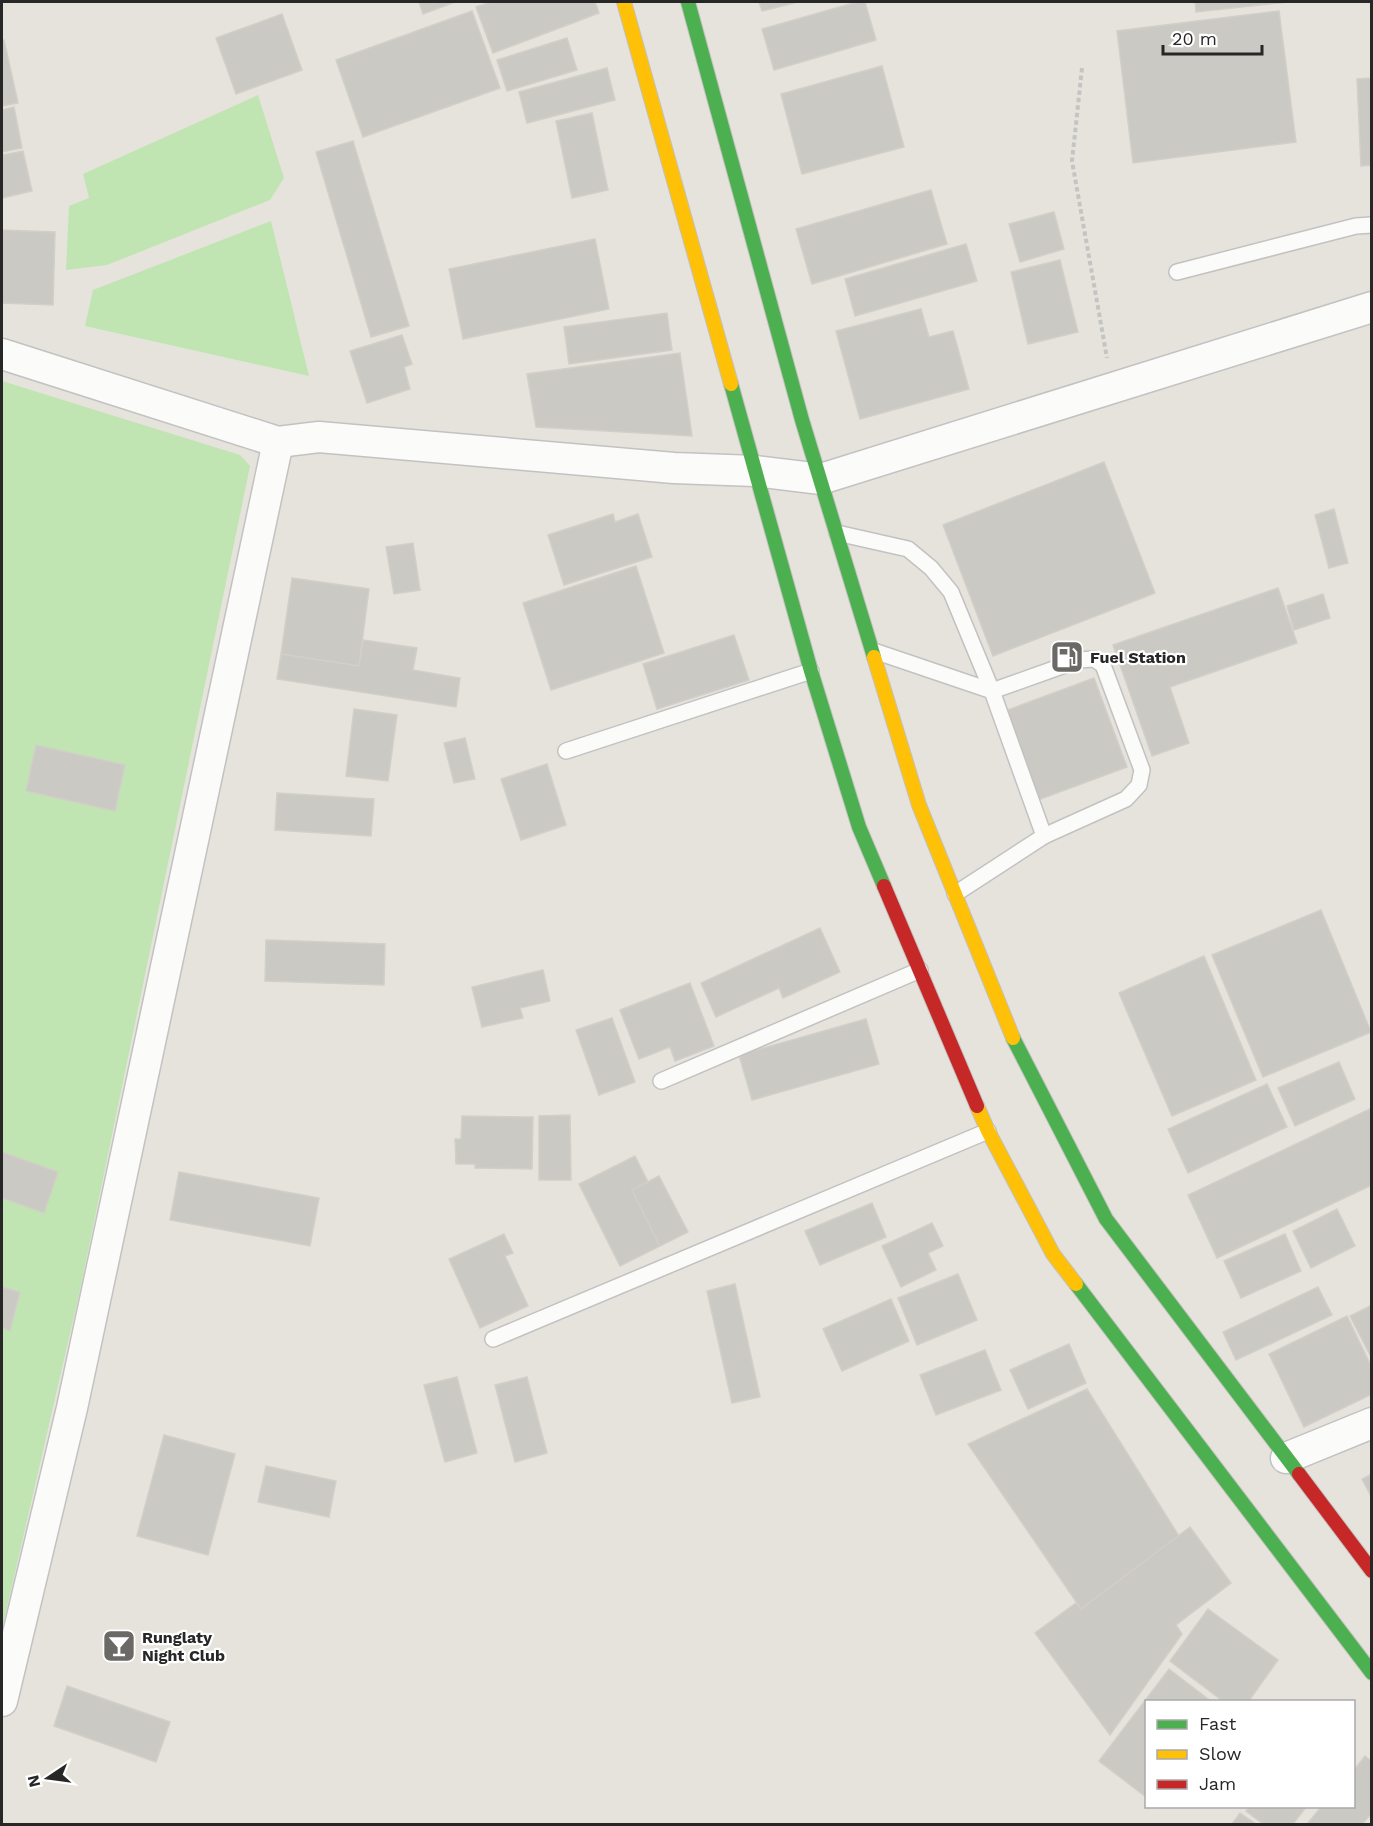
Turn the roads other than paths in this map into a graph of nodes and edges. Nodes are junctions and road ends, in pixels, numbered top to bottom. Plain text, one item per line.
1 (624, 2) edge
2 (688, 2) edge
3 (1371, 225) edge
4 (1177, 272) dead end
5 (1371, 308) edge
6 (2, 354) edge
7 (278, 442) junction
8 (755, 471) junction
9 (821, 479) junction
10 (835, 532) junction
11 (871, 650) junction
12 (812, 671) junction
13 (992, 691) junction
14 (566, 751) dead end
15 (1044, 836) junction
16 (954, 894) junction
17 (920, 970) junction
18 (661, 1081) dead end
19 (988, 1131) junction
20 (493, 1339) dead end
21 (1371, 1423) edge
22 (1286, 1458) junction
23 (1371, 1572) edge
24 (1371, 1673) edge
25 (2, 1701) edge

1 - 8 highway
2 - 9 highway
3 - 4 lane
5 - 9 street
6 - 7 street
7 - 8 street
7 - 25 street
8 - 9 street
8 - 12 highway
9 - 10 highway
10 - 11 highway
10 - 13 lane
11 - 13 lane
11 - 16 highway
12 - 14 lane
12 - 17 highway
13 - 15 lane
13 - 15 lane
15 - 16 lane
16 - 22 highway
17 - 18 lane
17 - 19 highway
19 - 20 lane
19 - 24 highway
21 - 22 street
22 - 23 highway

